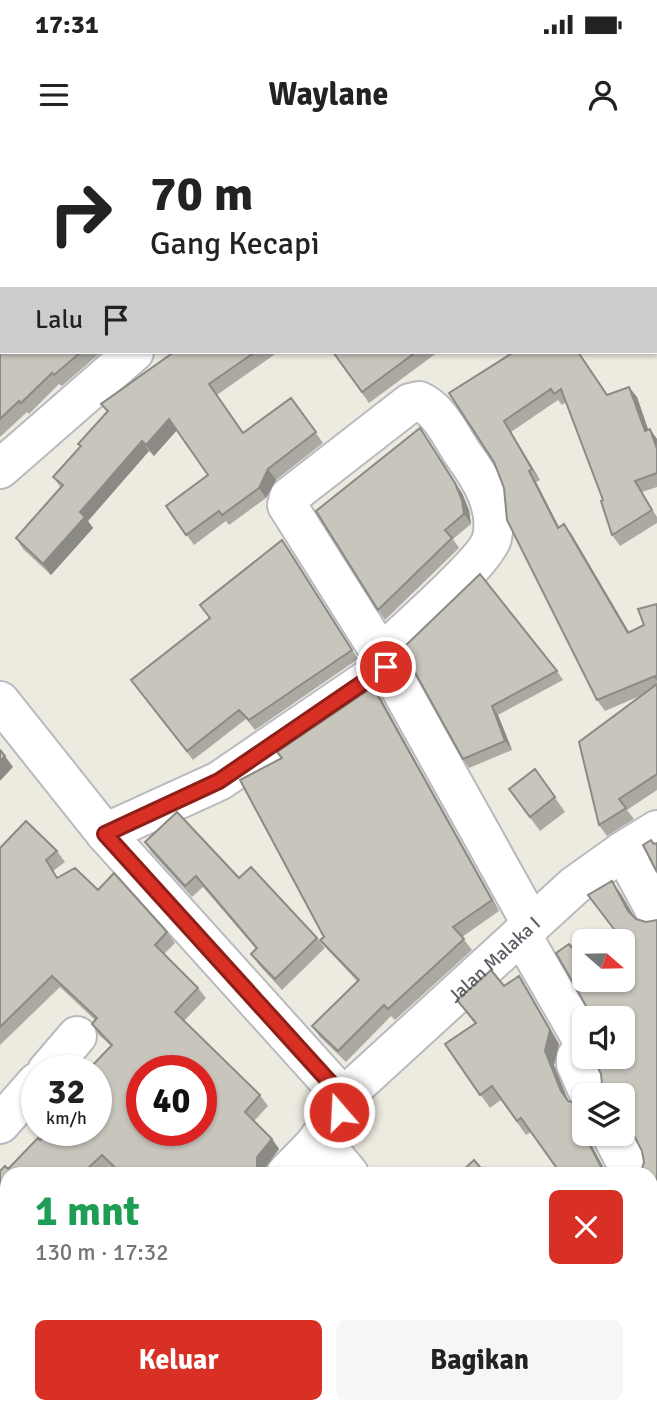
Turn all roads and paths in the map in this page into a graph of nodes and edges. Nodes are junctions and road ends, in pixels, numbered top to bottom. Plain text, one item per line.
1 (132, 354) edge
2 (0, 469) edge
3 (384, 660) junction
4 (0, 702) edge
5 (657, 830) edge
6 (105, 834) junction
7 (622, 850) junction
8 (657, 914) edge
9 (526, 930) junction
10 (572, 1020) edge
11 (77, 1036) dead end
12 (61, 1055) edge
13 (339, 1101) junction
14 (319, 1138) junction
15 (617, 1146) edge
16 (292, 1167) edge
17 (343, 1167) edge
18 (628, 1167) edge

1 - 2 street
3 - 3 street
3 - 6 street
3 - 9 street
4 - 6 street
5 - 7 street, Jalan Malaka I
6 - 13 street
7 - 8 street
7 - 9 street, Jalan Malaka I
9 - 10 street
9 - 13 street, Jalan Malaka I
11 - 12 street
13 - 14 street
14 - 16 street
14 - 17 street
15 - 18 street

